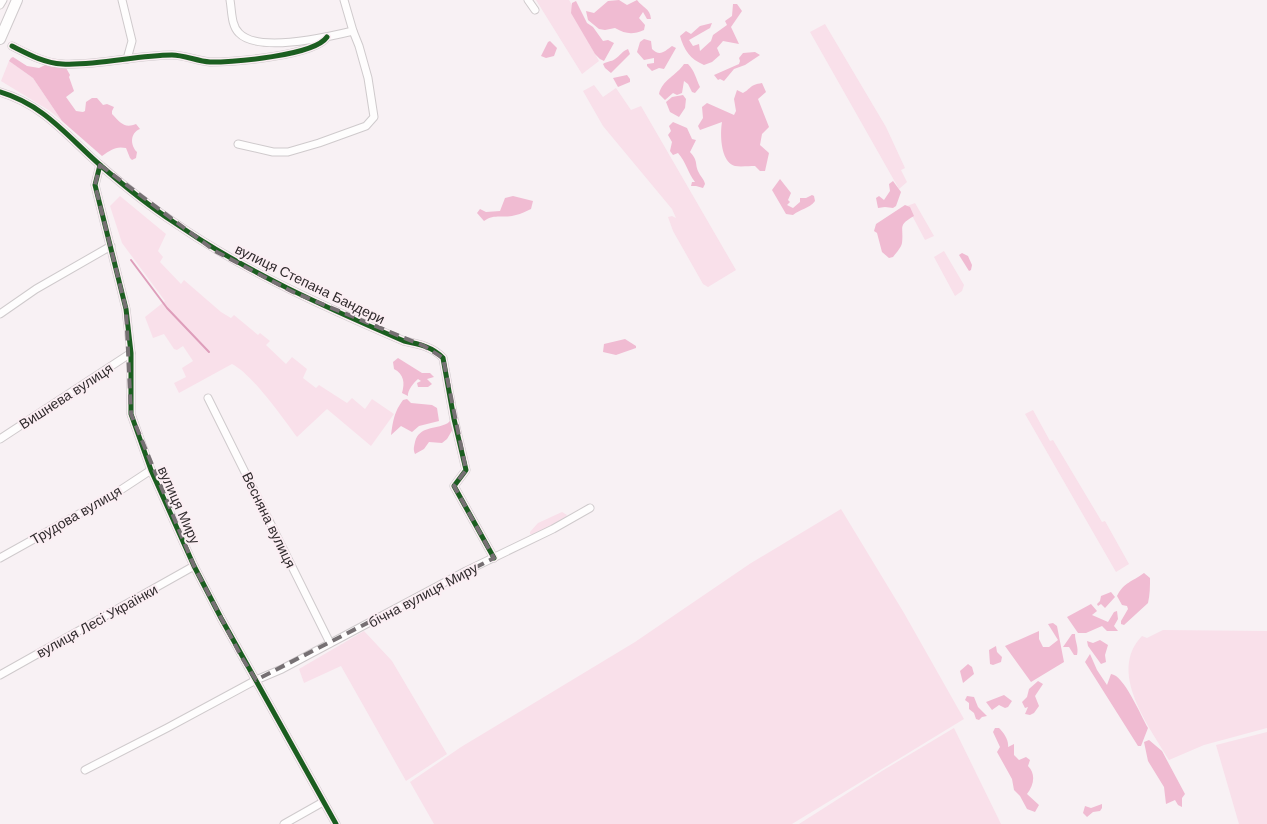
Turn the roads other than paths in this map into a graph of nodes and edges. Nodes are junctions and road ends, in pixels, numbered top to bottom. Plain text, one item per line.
1 (2, 0) edge
2 (17, 0) edge
3 (122, 0) edge
4 (230, 0) edge
5 (344, 0) edge
6 (528, 0) edge
7 (0, 6) edge
8 (535, 10) dead end
9 (353, 31) junction
10 (327, 37) junction
11 (0, 39) edge
12 (12, 46) dead end
13 (127, 59) junction
14 (0, 92) edge
15 (238, 144) dead end
16 (100, 165) junction
17 (112, 246) junction
18 (0, 314) edge
19 (131, 353) junction
20 (208, 398) dead end
21 (0, 439) edge
22 (151, 470) junction
23 (590, 508) dead end
24 (0, 558) edge
25 (494, 558) junction
26 (194, 566) junction
27 (330, 643) junction
28 (0, 675) edge
29 (256, 680) junction
30 (85, 770) dead end
31 (323, 802) junction
32 (284, 824) edge
33 (336, 824) edge

1 - 7 street
2 - 11 highway
3 - 13 street
4 - 10 street
5 - 9 street
6 - 8 street
9 - 10 street
9 - 15 street
10 - 13 street
12 - 13 street
14 - 16 street, вулиця Степана Бандери
16 - 17 street, вулиця Миру
16 - 25 street, вулиця Степана Бандери
17 - 18 street
17 - 19 street, вулиця Миру
19 - 21 street, Вишнева вулиця
19 - 22 street, вулиця Миру
20 - 27 street, Весняна вулиця
22 - 24 street, Трудова вулиця
22 - 26 street, вулиця Миру
23 - 25 street, бічна вулиця Миру
25 - 27 street, бічна вулиця Миру
26 - 28 street, вулиця Лесі Українки
26 - 29 street, вулиця Миру
27 - 29 street, бічна вулиця Миру
29 - 30 street, бічна вулиця Миру
29 - 31 street, вулиця Миру
31 - 32 street
31 - 33 street, вулиця Миру

